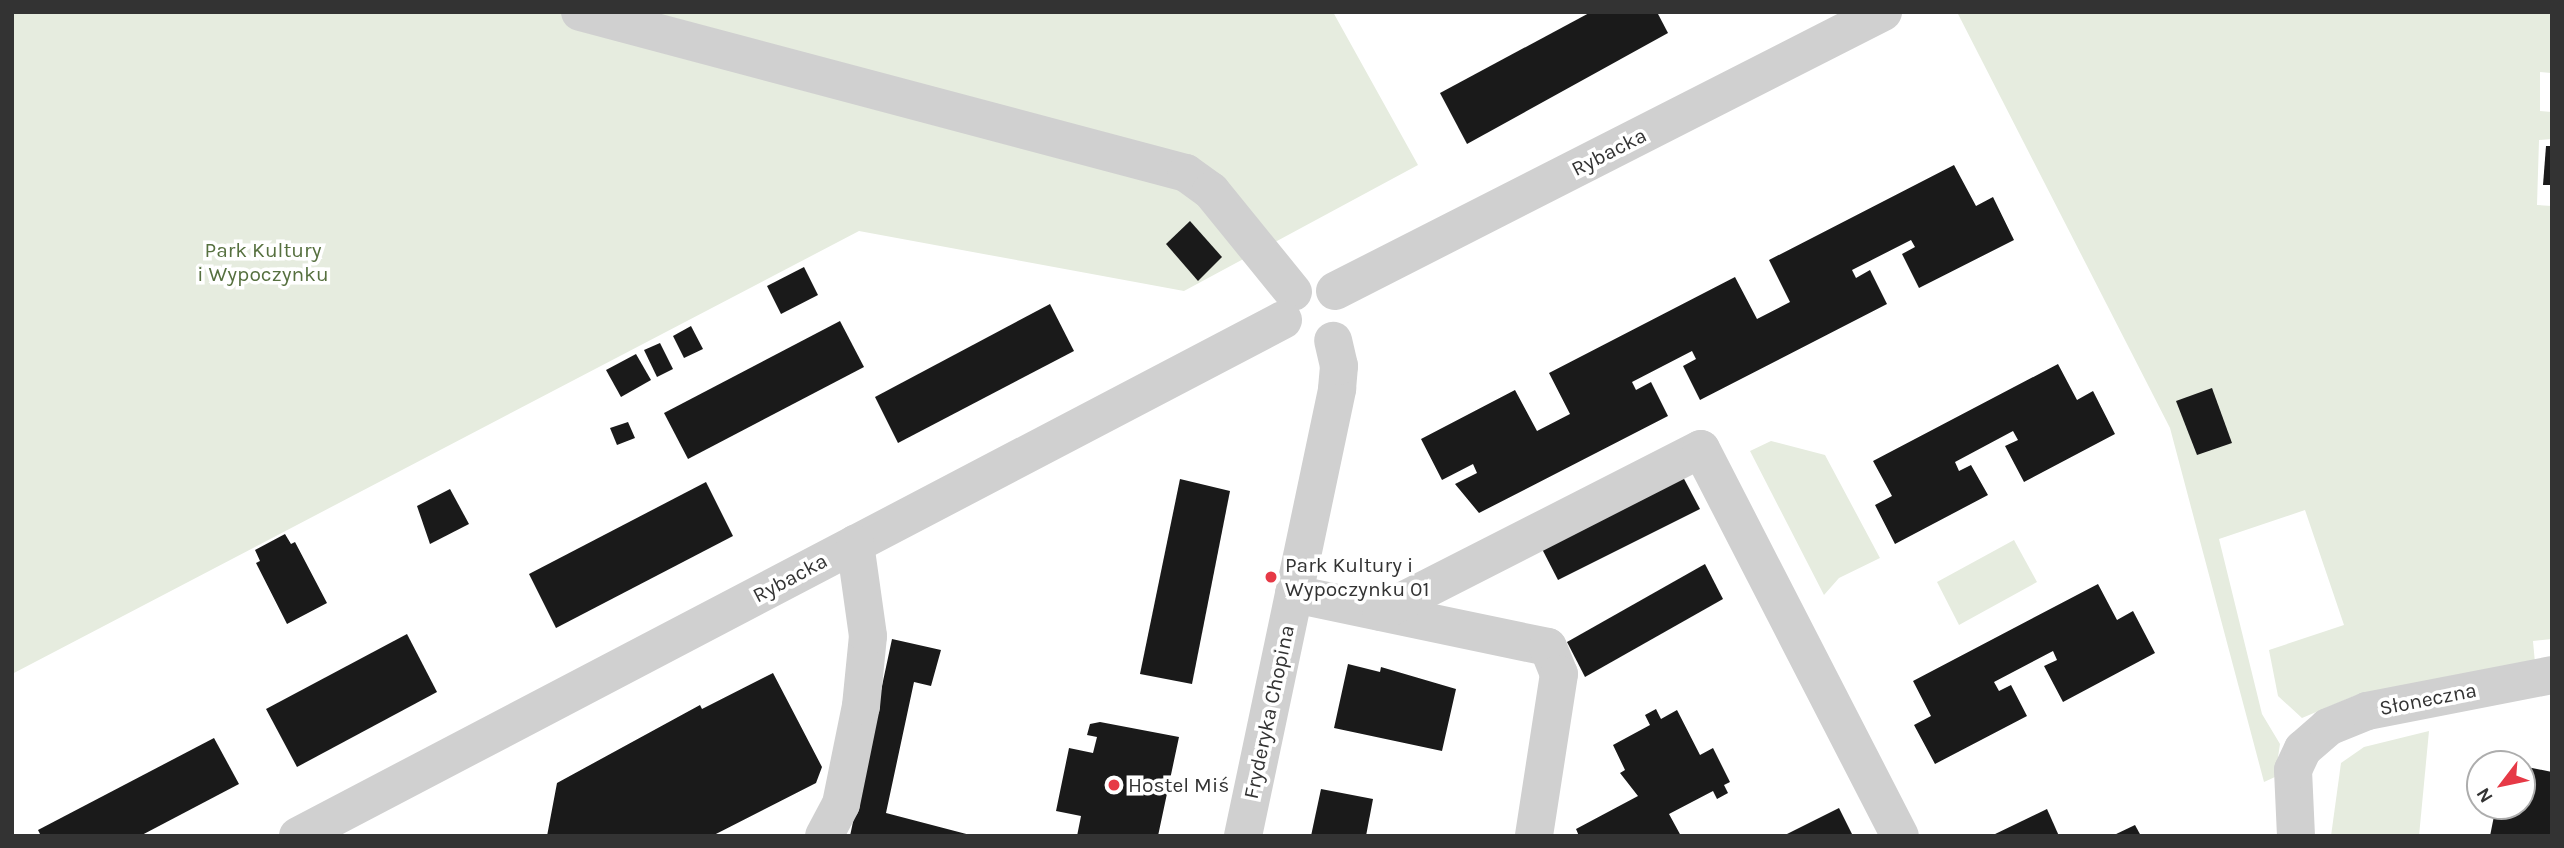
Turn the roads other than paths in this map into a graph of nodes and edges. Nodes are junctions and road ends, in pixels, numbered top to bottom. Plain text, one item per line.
1 (580, 12) edge
2 (1883, 12) edge
3 (1335, 291) junction
4 (1288, 306) junction
5 (1333, 341) junction
6 (855, 544) junction
7 (1293, 594) junction
8 (1381, 612) junction
9 (2552, 675) edge
10 (298, 836) edge
11 (824, 836) edge
12 (1243, 836) edge
13 (1534, 836) edge
14 (1900, 836) edge
15 (2296, 836) edge

1 - 4 street
2 - 3 street, Rybacka
3 - 4 street
3 - 5 street
4 - 5 street
4 - 6 street, Rybacka
5 - 7 street, Fryderyka Chopina
6 - 10 street, Rybacka
6 - 11 street
7 - 8 street
7 - 12 street, Fryderyka Chopina
8 - 13 street
8 - 14 street
9 - 15 street, Słoneczna

